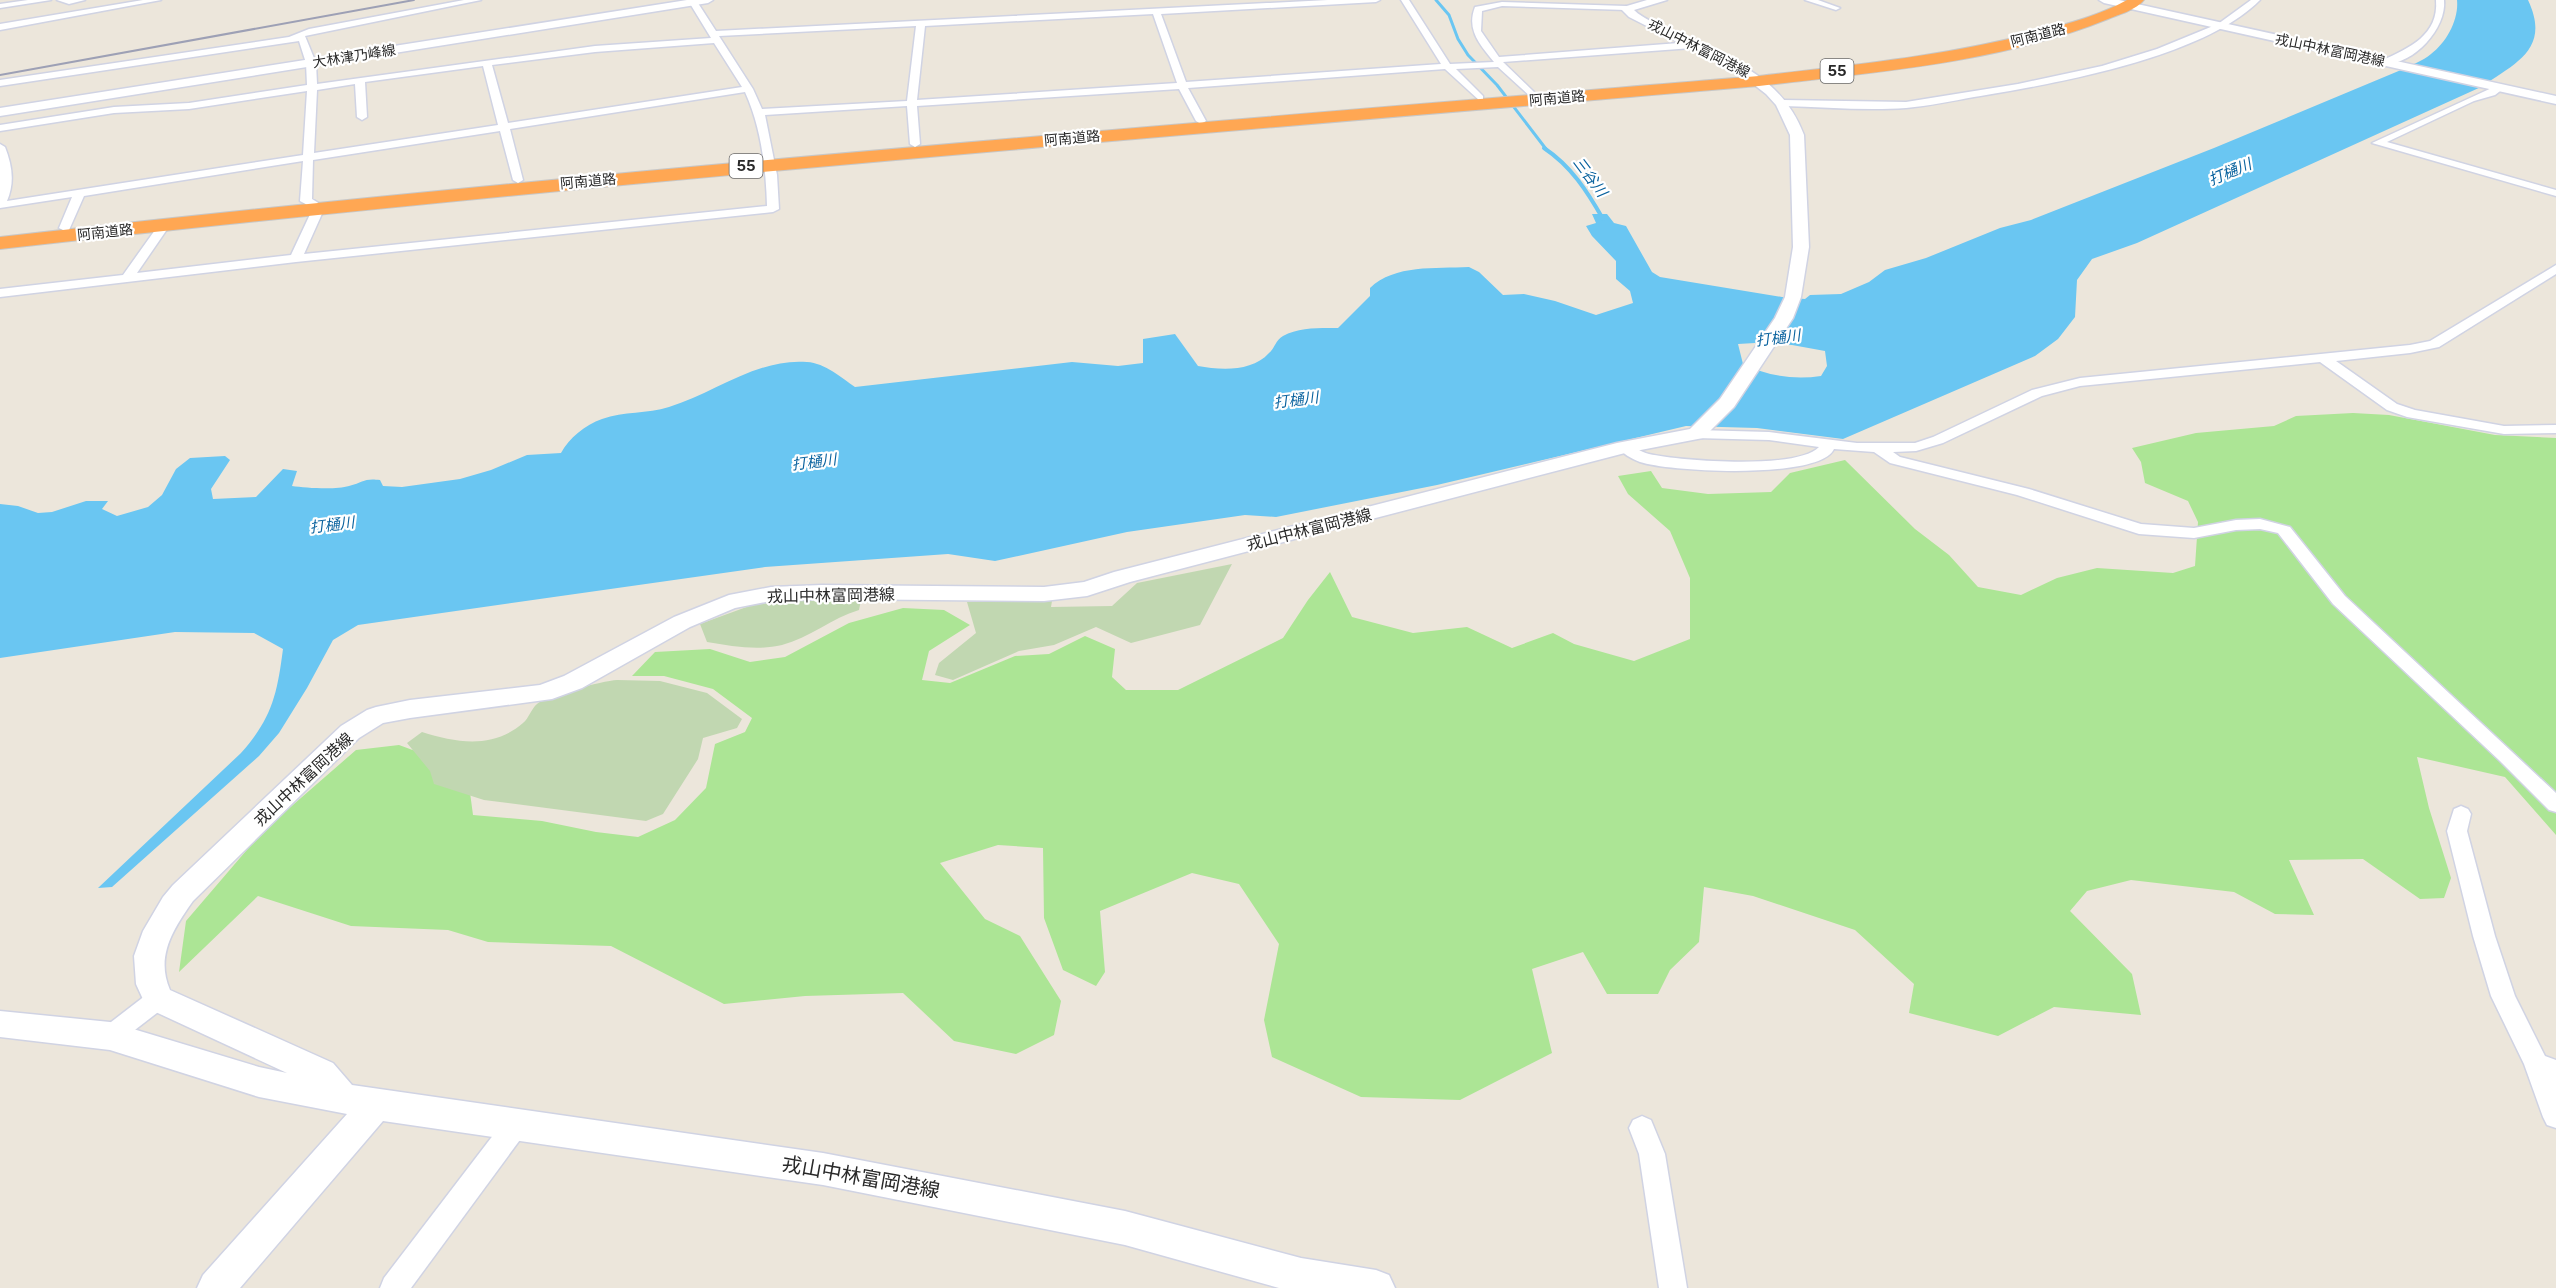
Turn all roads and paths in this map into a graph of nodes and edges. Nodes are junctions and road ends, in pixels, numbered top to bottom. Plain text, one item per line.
1 (47, 0) edge
2 (61, 0) edge
3 (81, 0) edge
4 (157, 0) edge
5 (477, 0) edge
6 (708, 0) edge
7 (1376, 0) edge
8 (1405, 0) edge
9 (1662, 0) edge
10 (1809, 0) edge
11 (2256, 0) edge
12 (2440, 0) edge
13 (2119, 1) edge
14 (24, 2) edge
15 (128, 2) edge
16 (686, 2) edge
17 (1471, 2) dead end
18 (0, 6) edge
19 (1485, 6) junction
20 (1626, 8) junction
21 (1836, 8) dead end
22 (1156, 11) junction
23 (921, 23) junction
24 (2221, 26) junction
25 (0, 27) edge
26 (714, 37) junction
27 (291, 39) junction
28 (1692, 45) junction
29 (487, 62) junction
30 (311, 63) junction
31 (1496, 63) junction
32 (2390, 63) junction
33 (1452, 67) junction
34 (1755, 78) junction
35 (360, 80) junction
36 (0, 83) edge
37 (1182, 85) junction
38 (312, 87) junction
39 (2494, 87) junction
40 (748, 89) junction
41 (1529, 96) junction
42 (1488, 100) junction
43 (2556, 100) edge
44 (912, 103) junction
45 (1784, 103) junction
46 (0, 112) edge
47 (759, 112) junction
48 (362, 117) dead end
49 (1201, 121) junction
50 (504, 127) junction
51 (0, 128) edge
52 (915, 144) junction
53 (0, 147) edge
54 (309, 157) junction
55 (769, 160) junction
56 (518, 180) junction
57 (79, 193) junction
58 (2556, 193) edge
59 (0, 204) edge
60 (312, 204) junction
61 (164, 225) junction
62 (65, 228) junction
63 (0, 235) edge
64 (0, 243) edge
65 (296, 258) junction
66 (2556, 269) edge
67 (126, 278) junction
68 (0, 292) edge
69 (2323, 358) junction
70 (2556, 429) edge
71 (1698, 432) junction
72 (1827, 443) junction
73 (1624, 447) junction
74 (1879, 449) junction
75 (2556, 806) edge
76 (2461, 814) dead end
77 (158, 999) junction
78 (0, 1024) edge
79 (110, 1036) junction
80 (2546, 1068) edge
81 (341, 1097) junction
82 (376, 1105) junction
83 (2556, 1116) edge
84 (516, 1125) junction
85 (1642, 1128) dead end
86 (216, 1288) edge
87 (394, 1288) edge
88 (1376, 1288) edge
89 (1673, 1288) edge

1 - 14 street
2 - 3 street
4 - 15 street
5 - 27 street
6 - 16 main road, 大林津乃峰線
7 - 22 street
8 - 33 street
9 - 20 main road, 戎山中林富岡港線
10 - 21 street
11 - 24 street
12 - 32 street
13 - 24 main road, 戎山中林富岡港線
13 - 34 highway, 阿南道路 / 55
14 - 18 street
15 - 25 street
16 - 26 street
16 - 30 main road, 大林津乃峰線
17 - 19 street
19 - 20 street
19 - 31 street
20 - 28 main road, 戎山中林富岡港線
22 - 23 street
22 - 37 street
23 - 26 street
23 - 44 street
24 - 32 main road, 戎山中林富岡港線
24 - 45 street
26 - 29 street
26 - 40 street
27 - 30 street
27 - 36 street
28 - 31 street
28 - 34 main road, 戎山中林富岡港線
29 - 35 street
29 - 50 street
30 - 38 street
30 - 46 main road, 大林津乃峰線
31 - 33 street
31 - 41 street
32 - 39 main road, 戎山中林富岡港線
33 - 37 street
33 - 42 street
34 - 41 highway, 阿南道路 / 55
34 - 45 main road, 戎山中林富岡港線
35 - 38 street
35 - 48 street
37 - 44 street
37 - 49 street
38 - 51 street
38 - 54 street
39 - 43 main road, 戎山中林富岡港線
39 - 58 street
40 - 47 street
40 - 50 street
41 - 42 highway, 阿南道路 / 55
42 - 49 highway, 阿南道路 / 55
42 - 55 highway, 阿南道路 / 55
44 - 47 street
44 - 52 street
45 - 71 main road, 戎山中林富岡港線
47 - 55 street
49 - 52 highway, 阿南道路 / 55
50 - 54 street
50 - 56 street
52 - 55 highway, 阿南道路 / 55
53 - 59 street
54 - 57 street
54 - 60 street
55 - 56 highway, 阿南道路 / 55
55 - 60 highway, 阿南道路 / 55
55 - 65 street
56 - 60 highway, 阿南道路 / 55
57 - 59 street
57 - 62 street
60 - 61 highway, 阿南道路 / 55
60 - 62 highway, 阿南道路 / 55
60 - 65 street
61 - 64 highway, 阿南道路 / 55
61 - 67 street
62 - 63 highway, 阿南道路 / 55
65 - 67 street
66 - 69 street
67 - 68 street
69 - 70 street
69 - 74 street
71 - 72 street
71 - 73 main road, 戎山中林富岡港線
72 - 73 street
72 - 74 street
73 - 77 main road, 戎山中林富岡港線
74 - 75 street
76 - 80 street
77 - 79 street
77 - 81 main road
78 - 79 main road, 戎山中林富岡港線
79 - 81 main road, 戎山中林富岡港線
80 - 83 street
81 - 82 main road, 戎山中林富岡港線
82 - 84 main road, 戎山中林富岡港線
82 - 86 main road
84 - 87 street
84 - 88 main road, 戎山中林富岡港線
85 - 89 street

